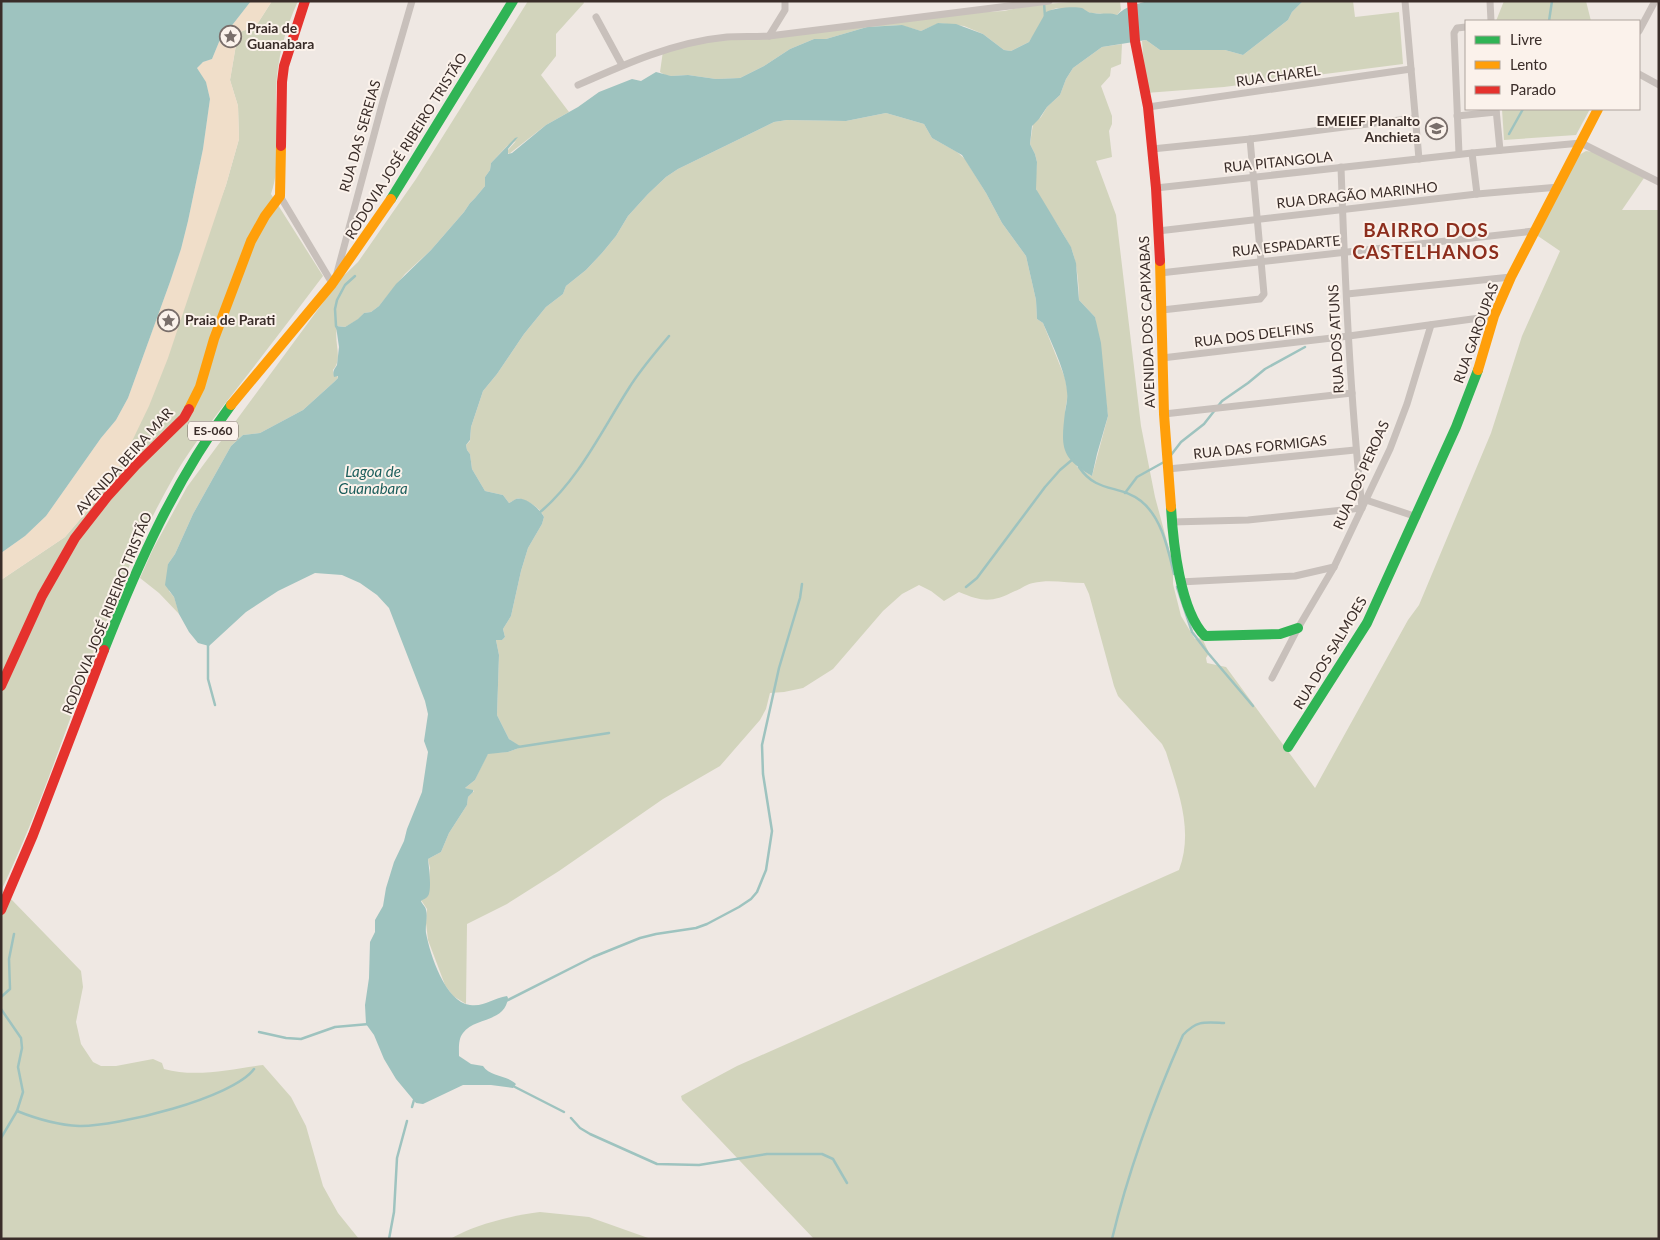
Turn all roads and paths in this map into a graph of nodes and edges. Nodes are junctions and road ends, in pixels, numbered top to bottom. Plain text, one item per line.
1 (305, 1) edge
2 (412, 1) edge
3 (513, 1) edge
4 (786, 1) edge
5 (1049, 1) edge
6 (1132, 1) edge
7 (1405, 1) edge
8 (1490, 1) edge
9 (1656, 1) edge
10 (596, 17) dead end
11 (1492, 20) edge
12 (1465, 27) edge
13 (1640, 29) edge
14 (769, 36) junction
15 (622, 65) junction
16 (1411, 69) junction
17 (1640, 75) edge
18 (1659, 85) edge
19 (578, 86) dead end
20 (1148, 108) junction
21 (1496, 110) edge
22 (1598, 110) edge
23 (1457, 116) junction
24 (1415, 118) junction
25 (1250, 139) junction
26 (1582, 143) junction
27 (1152, 149) junction
28 (1500, 150) junction
29 (1472, 153) junction
30 (1459, 154) junction
31 (1419, 159) junction
32 (1341, 167) junction
33 (1254, 177) junction
34 (1659, 182) edge
35 (1559, 187) junction
36 (1156, 188) junction
37 (1477, 194) junction
38 (280, 196) junction
39 (1342, 210) junction
40 (1257, 219) junction
41 (1158, 231) junction
42 (1534, 231) junction
43 (1344, 252) junction
44 (1261, 262) junction
45 (1160, 273) junction
46 (1511, 277) junction
47 (334, 281) junction
48 (1347, 294) junction
49 (1162, 310) junction
50 (1494, 316) junction
51 (1431, 325) junction
52 (1349, 336) junction
53 (1162, 358) junction
54 (1352, 393) junction
55 (1164, 414) junction
56 (1355, 450) junction
57 (1168, 469) junction
58 (1366, 500) junction
59 (1362, 508) junction
60 (1417, 517) junction
61 (1172, 522) junction
62 (1334, 567) junction
63 (1180, 582) junction
64 (1298, 628) junction
65 (1272, 678) dead end
66 (1, 686) edge
67 (1288, 747) dead end
68 (1, 910) edge

1 - 38 street
2 - 47 street, RUA DAS SEREIAS
3 - 47 street, RODOVIA JOSÉ RIBEIRO TRISTÃO / ES-060
4 - 14 street
5 - 14 street
6 - 20 street, AVENIDA DOS CAPIXABAS
7 - 16 street
8 - 11 street
9 - 13 street
10 - 15 street
12 - 23 street
14 - 15 street
15 - 19 street
16 - 20 street, RUA CHAREL
16 - 24 street
17 - 18 street
20 - 27 street, AVENIDA DOS CAPIXABAS
21 - 23 street
21 - 28 street
22 - 26 street, RUA GAROUPAS
23 - 30 street
24 - 25 street
24 - 31 street
25 - 27 street
25 - 33 street
26 - 28 street, RUA PITANGOLA
26 - 34 street
26 - 35 street, RUA GAROUPAS
27 - 36 street, AVENIDA DOS CAPIXABAS
28 - 29 street, RUA PITANGOLA
29 - 30 street, RUA PITANGOLA
29 - 37 street
30 - 31 street, RUA PITANGOLA
31 - 32 street, RUA PITANGOLA
32 - 33 street, RUA PITANGOLA
32 - 39 street, RUA DOS ATUNS
33 - 36 street, RUA PITANGOLA
33 - 40 street
35 - 37 street, RUA DRAGÃO MARINHO
35 - 42 street, RUA GAROUPAS
36 - 41 street, AVENIDA DOS CAPIXABAS
37 - 39 street, RUA DRAGÃO MARINHO
38 - 47 street
38 - 66 street, AVENIDA BEIRA MAR
39 - 40 street, RUA DRAGÃO MARINHO
39 - 43 street, RUA DOS ATUNS
40 - 41 street, RUA DRAGÃO MARINHO
40 - 44 street
41 - 45 street, AVENIDA DOS CAPIXABAS
42 - 43 street, RUA ESPADARTE
42 - 46 street, RUA GAROUPAS
43 - 44 street, RUA ESPADARTE
43 - 48 street, RUA DOS ATUNS
44 - 45 street, RUA ESPADARTE
44 - 49 street
45 - 49 street, AVENIDA DOS CAPIXABAS
46 - 48 street
46 - 50 street, RUA GAROUPAS
47 - 68 street, RODOVIA JOSÉ RIBEIRO TRISTÃO / ES-060
48 - 52 street, RUA DOS ATUNS
49 - 53 street, AVENIDA DOS CAPIXABAS
50 - 51 street, RUA DOS DELFINS
50 - 60 street, RUA GAROUPAS
51 - 52 street, RUA DOS DELFINS
51 - 58 street, RUA DOS PEROAS
52 - 53 street, RUA DOS DELFINS
52 - 54 street, RUA DOS ATUNS
53 - 55 street, AVENIDA DOS CAPIXABAS
54 - 55 street
54 - 56 street, RUA DOS ATUNS
55 - 57 street, AVENIDA DOS CAPIXABAS
56 - 57 street, RUA DAS FORMIGAS
56 - 59 street, RUA DOS ATUNS
57 - 61 street, AVENIDA DOS CAPIXABAS
58 - 59 street, RUA DOS PEROAS
58 - 60 street
59 - 61 street
59 - 62 street, RUA DOS PEROAS
60 - 67 street, RUA DOS SALMOES
61 - 63 street, AVENIDA DOS CAPIXABAS
62 - 63 street
62 - 64 street, RUA DOS PEROAS
63 - 64 street, AVENIDA DOS CAPIXABAS
64 - 65 street, RUA DOS PEROAS

